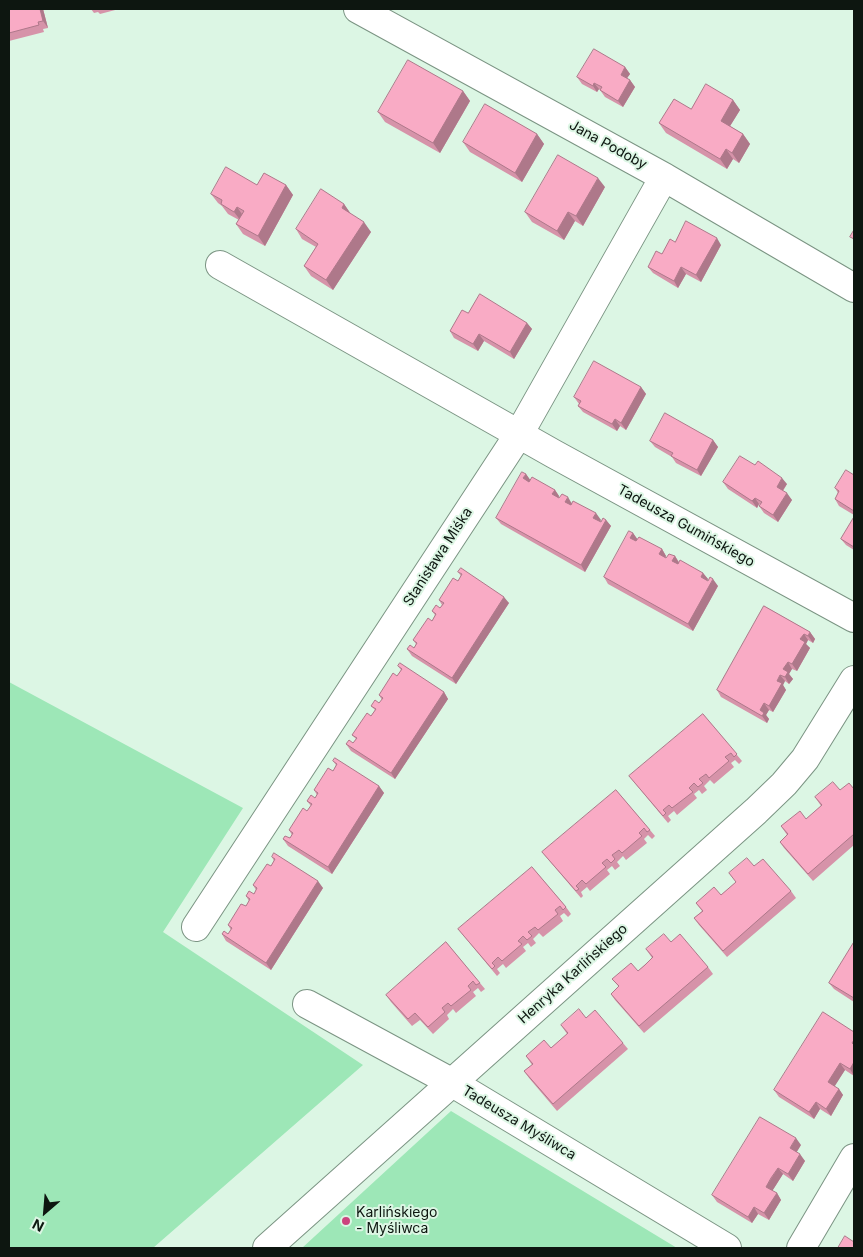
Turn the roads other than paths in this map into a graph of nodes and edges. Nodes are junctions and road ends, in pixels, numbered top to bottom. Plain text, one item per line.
1 (358, 9) edge
2 (664, 177) junction
3 (220, 265) dead end
4 (854, 288) edge
5 (519, 434) junction
6 (854, 618) edge
7 (854, 680) edge
8 (196, 926) dead end
9 (307, 1004) dead end
10 (451, 1082) junction
11 (854, 1158) edge
12 (267, 1248) edge
13 (727, 1248) edge
14 (800, 1248) edge

1 - 2 street, Jana Podoby
2 - 4 street, Jana Podoby
2 - 5 street, Stanisława Miśka
3 - 5 street, Tadeusza Gumińskiego
5 - 6 street, Tadeusza Gumińskiego
5 - 8 street, Stanisława Miśka
7 - 10 street, Henryka Karlińskiego
9 - 10 street, Tadeusza Myśliwca
10 - 12 street, Henryka Karlińskiego
10 - 13 street, Tadeusza Myśliwca
11 - 14 street

